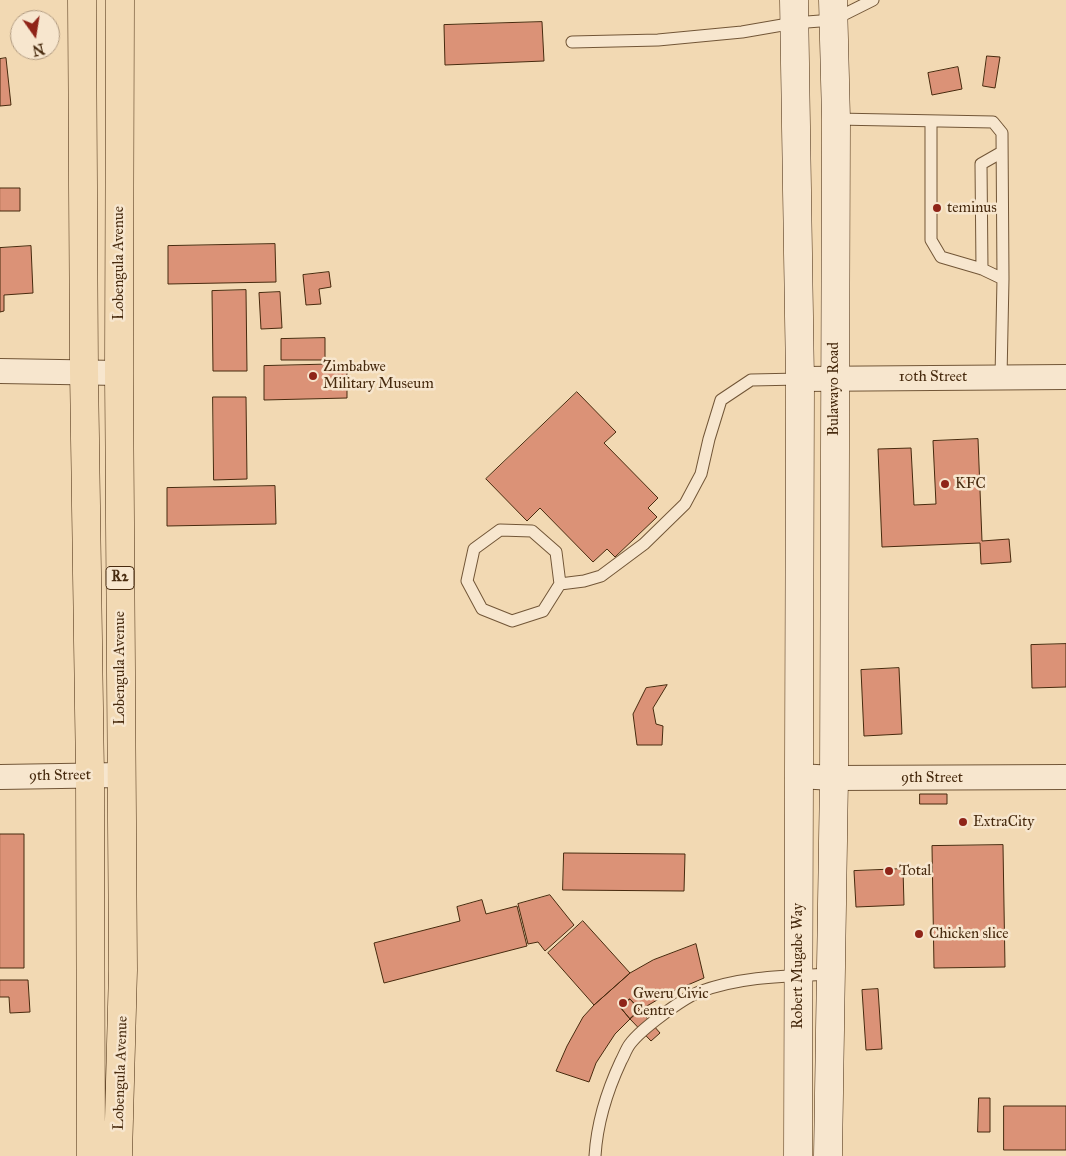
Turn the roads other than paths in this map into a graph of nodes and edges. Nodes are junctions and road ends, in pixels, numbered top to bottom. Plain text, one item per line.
1 (82, 0) edge
2 (120, 0) edge
3 (873, 0) edge
4 (834, 10) edge
5 (794, 11) edge
6 (572, 42) dead end
7 (836, 119) junction
8 (931, 121) junction
9 (1002, 152) junction
10 (982, 269) junction
11 (1003, 279) junction
12 (0, 371) edge
13 (84, 371) junction
14 (119, 373) junction
15 (1001, 377) junction
16 (1066, 377) edge
17 (800, 378) junction
18 (834, 378) junction
19 (560, 584) junction
20 (90, 775) junction
21 (121, 775) junction
22 (798, 776) junction
23 (1066, 776) edge
24 (0, 777) edge
25 (834, 778) junction
26 (831, 974) junction
27 (798, 975) junction
28 (91, 1156) edge
29 (118, 1156) edge
30 (594, 1156) edge
31 (798, 1156) edge
32 (828, 1156) edge

1 - 13 highway, Lobengula Avenue / R2
2 - 14 highway, Lobengula Avenue / R2
3 - 4 lane
4 - 5 lane
4 - 7 street, Bulawayo Road
5 - 6 lane
5 - 17 street
7 - 8 lane
7 - 18 street, Bulawayo Road
8 - 9 lane
8 - 10 lane
9 - 10 lane
9 - 11 lane
10 - 11 lane
11 - 15 lane
12 - 13 street
13 - 14 street
13 - 20 highway, Lobengula Avenue / R2
14 - 21 highway, Lobengula Avenue / R2
15 - 16 street, 10th Street
15 - 18 street, 10th Street
17 - 18 street, 10th Street
17 - 19 lane
17 - 22 street
18 - 25 street, Bulawayo Road
19 - 19 lane
20 - 21 street, 9th Street
20 - 24 street, 9th Street
20 - 28 highway, Lobengula Avenue / R2
21 - 29 highway, Lobengula Avenue / R2
22 - 25 street, 9th Street
22 - 27 street, Robert Mugabe Way
23 - 25 street, 9th Street
25 - 26 street
26 - 27 lane
26 - 32 street
27 - 30 lane
27 - 31 street, Robert Mugabe Way

